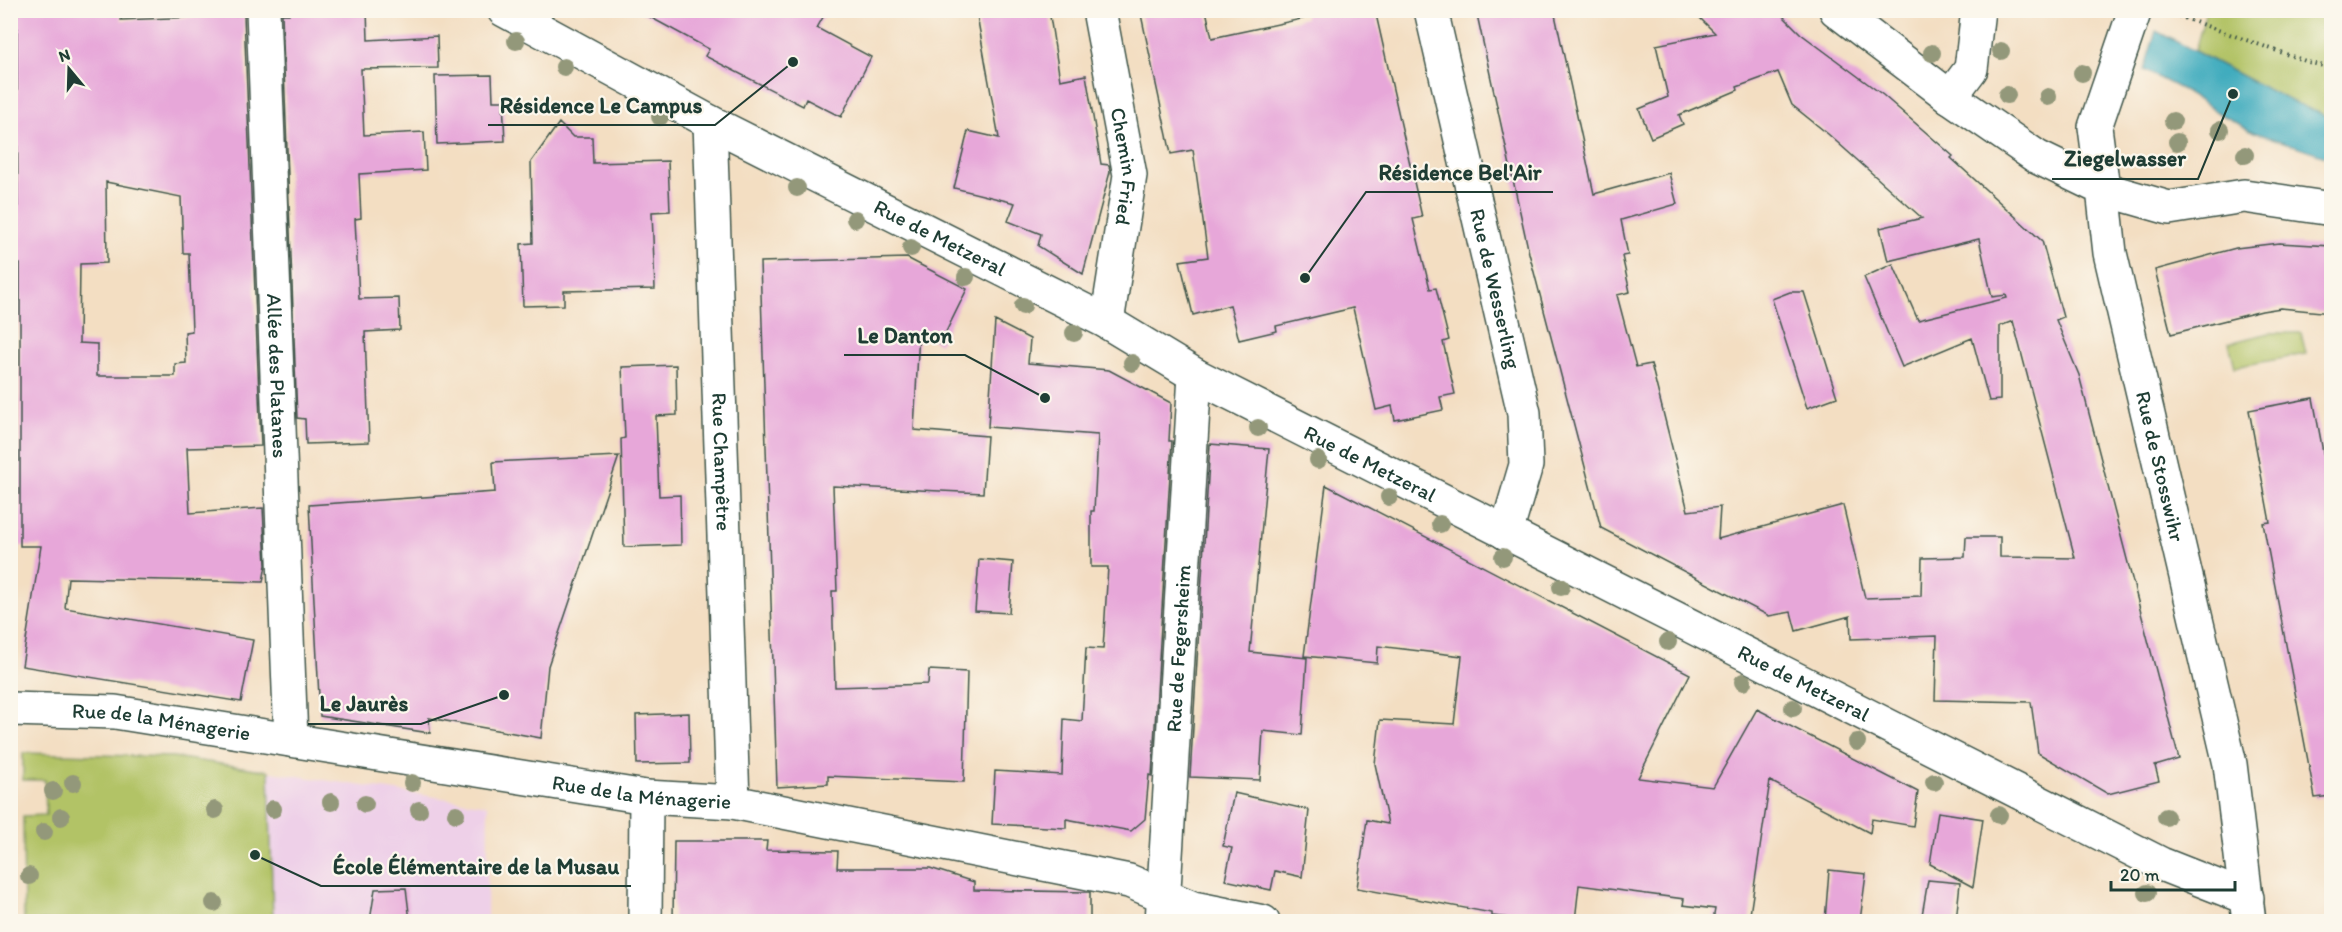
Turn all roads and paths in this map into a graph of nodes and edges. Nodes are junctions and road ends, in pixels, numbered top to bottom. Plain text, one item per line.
1 (263, 10) edge
2 (504, 10) edge
3 (1099, 10) edge
4 (1431, 10) edge
5 (1836, 10) edge
6 (1978, 10) edge
7 (2135, 10) edge
8 (2164, 10) edge
9 (2331, 68) edge
10 (1950, 97) junction
11 (710, 122) junction
12 (2103, 189) junction
13 (2331, 209) edge
14 (1107, 322) junction
15 (1195, 375) junction
16 (1506, 533) junction
17 (10, 709) edge
18 (291, 740) junction
19 (646, 797) junction
20 (733, 802) junction
21 (1163, 909) edge
22 (2248, 910) edge
23 (645, 921) edge
24 (1263, 921) edge

1 - 18 street, Allée des Platanes
2 - 11 street, Rue de Metzeral
3 - 14 street, Chemin Fried
4 - 16 street, Rue de Wesserling
5 - 10 street
6 - 10 street
7 - 12 street, Rue de Stosswihr
8 - 9 path
10 - 12 street
11 - 14 street, Rue de Metzeral
11 - 20 street, Rue Champêtre
12 - 13 street
12 - 22 street, Rue de Stosswihr
14 - 15 street, Rue de Metzeral
15 - 16 street, Rue de Metzeral
15 - 21 street, Rue de Fegersheim
16 - 22 street, Rue de Metzeral
17 - 18 street, Rue de la Ménagerie
18 - 19 street, Rue de la Ménagerie
19 - 20 street, Rue de la Ménagerie
19 - 23 street
20 - 21 street, Rue de la Ménagerie
21 - 24 street, Rue de la Ménagerie

